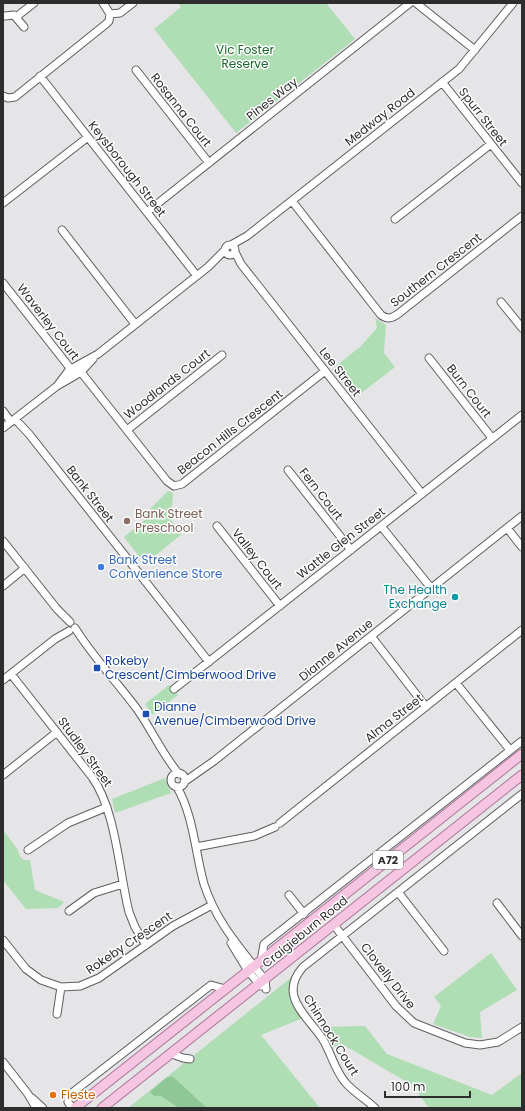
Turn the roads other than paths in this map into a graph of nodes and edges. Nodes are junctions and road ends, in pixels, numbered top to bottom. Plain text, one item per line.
1 (34, 3) edge
2 (103, 3) edge
3 (133, 3) edge
4 (410, 3) edge
5 (416, 3) edge
6 (513, 3) edge
7 (110, 14) junction
8 (5, 16) dead end
9 (16, 17) junction
10 (24, 27) dead end
11 (475, 50) junction
12 (136, 70) dead end
13 (40, 76) junction
14 (442, 82) junction
15 (4, 99) edge
16 (88, 137) junction
17 (491, 144) junction
18 (209, 163) junction
19 (522, 184) edge
20 (292, 201) junction
21 (3, 203) edge
22 (146, 212) junction
23 (522, 216) edge
24 (395, 219) dead end
25 (62, 230) dead end
26 (231, 251) junction
27 (197, 276) junction
28 (3, 283) edge
29 (501, 302) dead end
30 (136, 324) junction
31 (522, 328) edge
32 (222, 355) dead end
33 (429, 358) dead end
34 (76, 371) junction
35 (325, 371) junction
36 (3, 412) edge
37 (522, 415) edge
38 (15, 419) junction
39 (3, 428) edge
40 (127, 430) junction
41 (492, 438) junction
42 (288, 470) dead end
43 (422, 494) junction
44 (522, 516) edge
45 (217, 526) dead end
46 (381, 526) junction
47 (507, 528) junction
48 (3, 541) edge
49 (522, 547) edge
50 (351, 550) junction
51 (25, 568) junction
52 (3, 586) edge
53 (431, 588) junction
54 (280, 606) junction
55 (69, 628) junction
56 (522, 630) edge
57 (370, 636) junction
58 (209, 662) junction
59 (11, 674) junction
60 (3, 680) edge
61 (456, 682) junction
62 (174, 689) dead end
63 (426, 707) junction
64 (57, 732) junction
65 (522, 741) edge
66 (510, 750) junction
67 (522, 754) edge
68 (165, 756) junction
69 (3, 775) edge
70 (522, 775) edge
71 (171, 779) junction
72 (182, 779) junction
73 (177, 787) junction
74 (522, 794) edge
75 (185, 803) junction
76 (107, 807) junction
77 (196, 847) junction
78 (386, 849) junction
79 (403, 849) junction
80 (28, 850) dead end
81 (123, 884) junction
82 (398, 892) junction
83 (289, 895) dead end
84 (497, 903) dead end
85 (212, 905) junction
86 (69, 911) dead end
87 (304, 914) junction
88 (334, 925) junction
89 (342, 936) junction
90 (522, 936) edge
91 (3, 940) edge
92 (146, 945) junction
93 (444, 951) dead end
94 (254, 966) junction
95 (262, 982) junction
96 (61, 987) junction
97 (225, 989) junction
98 (57, 1014) dead end
99 (522, 1027) edge
100 (172, 1054) junction
101 (190, 1058) dead end
102 (3, 1062) edge
103 (28, 1094) junction
104 (36, 1108) edge
105 (44, 1108) edge
106 (72, 1108) edge
107 (76, 1108) edge
108 (102, 1108) edge
109 (375, 1108) edge

1 - 9 street
2 - 7 street
3 - 7 street
4 - 18 street, Pines Way
5 - 11 street
6 - 11 street, Medway Road
7 - 13 street
8 - 9 street
9 - 10 street
11 - 14 street, Medway Road
12 - 18 street, Rosanna Court
13 - 15 street
13 - 16 street, Keysborough Street
14 - 17 street, Spurr Street
14 - 20 street, Medway Road
16 - 21 street
16 - 22 street, Keysborough Street
17 - 19 street, Spurr Street
17 - 24 street
18 - 22 street, Pines Way
20 - 23 street, Southern Crescent
20 - 26 street, Medway Road
22 - 27 street, Keysborough Street
25 - 30 street
26 - 27 street, Medway Road
26 - 35 street, Lee Street
27 - 30 street, Medway Road
28 - 34 street, Waverley Court
29 - 31 street
30 - 34 street, Medway Road
32 - 40 street, Woodlands Court
33 - 41 street, Burn Court
34 - 38 street, Medway Road
34 - 40 street, Beacon Hills Crescent
35 - 40 street, Beacon Hills Crescent
35 - 43 street, Lee Street
36 - 38 street, Bank Street
37 - 41 street, Wattle Glen Street
38 - 39 street, Medway Road
38 - 58 street, Bank Street
41 - 43 street, Wattle Glen Street
42 - 50 street, Fern Court
43 - 46 street, Wattle Glen Street
44 - 47 street, Dianne Avenue
45 - 54 street, Valley Court
46 - 50 street, Wattle Glen Street
46 - 53 street
47 - 49 street
47 - 53 street, Dianne Avenue
48 - 51 street
50 - 54 street, Wattle Glen Street
51 - 52 street
51 - 55 street
53 - 57 street, Dianne Avenue
54 - 58 street, Wattle Glen Street
55 - 59 street
55 - 68 street
56 - 61 street, Alma Street
57 - 63 street
57 - 72 street, Dianne Avenue
58 - 62 street, Wattle Glen Street
59 - 60 street
59 - 64 street, Studley Street
61 - 63 street, Alma Street
61 - 66 street
63 - 77 street, Alma Street
64 - 69 street
64 - 76 street, Studley Street
65 - 66 street, Craigieburn Road
66 - 78 street, Craigieburn Road
67 - 79 main road, Craigieburn Road / A72
68 - 71 street
68 - 72 street
70 - 88 main road, Craigieburn Road / A72
71 - 72 street
71 - 73 street
72 - 73 street
72 - 75 street
73 - 75 street
74 - 82 street, Chinnock Court
75 - 77 street
76 - 80 street
76 - 81 street, Studley Street
77 - 85 street
78 - 79 street
78 - 87 street, Craigieburn Road
79 - 94 main road, Craigieburn Road / A72
81 - 86 street
81 - 92 street, Studley Street
82 - 89 street, Chinnock Court
82 - 93 street
83 - 87 street
84 - 90 street
85 - 92 street, Rokeby Crescent
85 - 94 street
87 - 94 street, Craigieburn Road
88 - 89 street, Clovelly Drive
88 - 95 main road, Craigieburn Road / A72
89 - 99 street, Clovelly Drive
89 - 109 street, Chinnock Court
91 - 96 street, Rokeby Crescent
92 - 96 street, Rokeby Crescent
94 - 95 street
94 - 97 main road, Craigieburn Road / A72
95 - 100 main road, Craigieburn Road / A72
96 - 98 street
97 - 106 street
97 - 107 main road, Craigieburn Road / A72
100 - 101 street
100 - 108 main road, Craigieburn Road / A72
102 - 103 street
103 - 104 street
103 - 105 street

